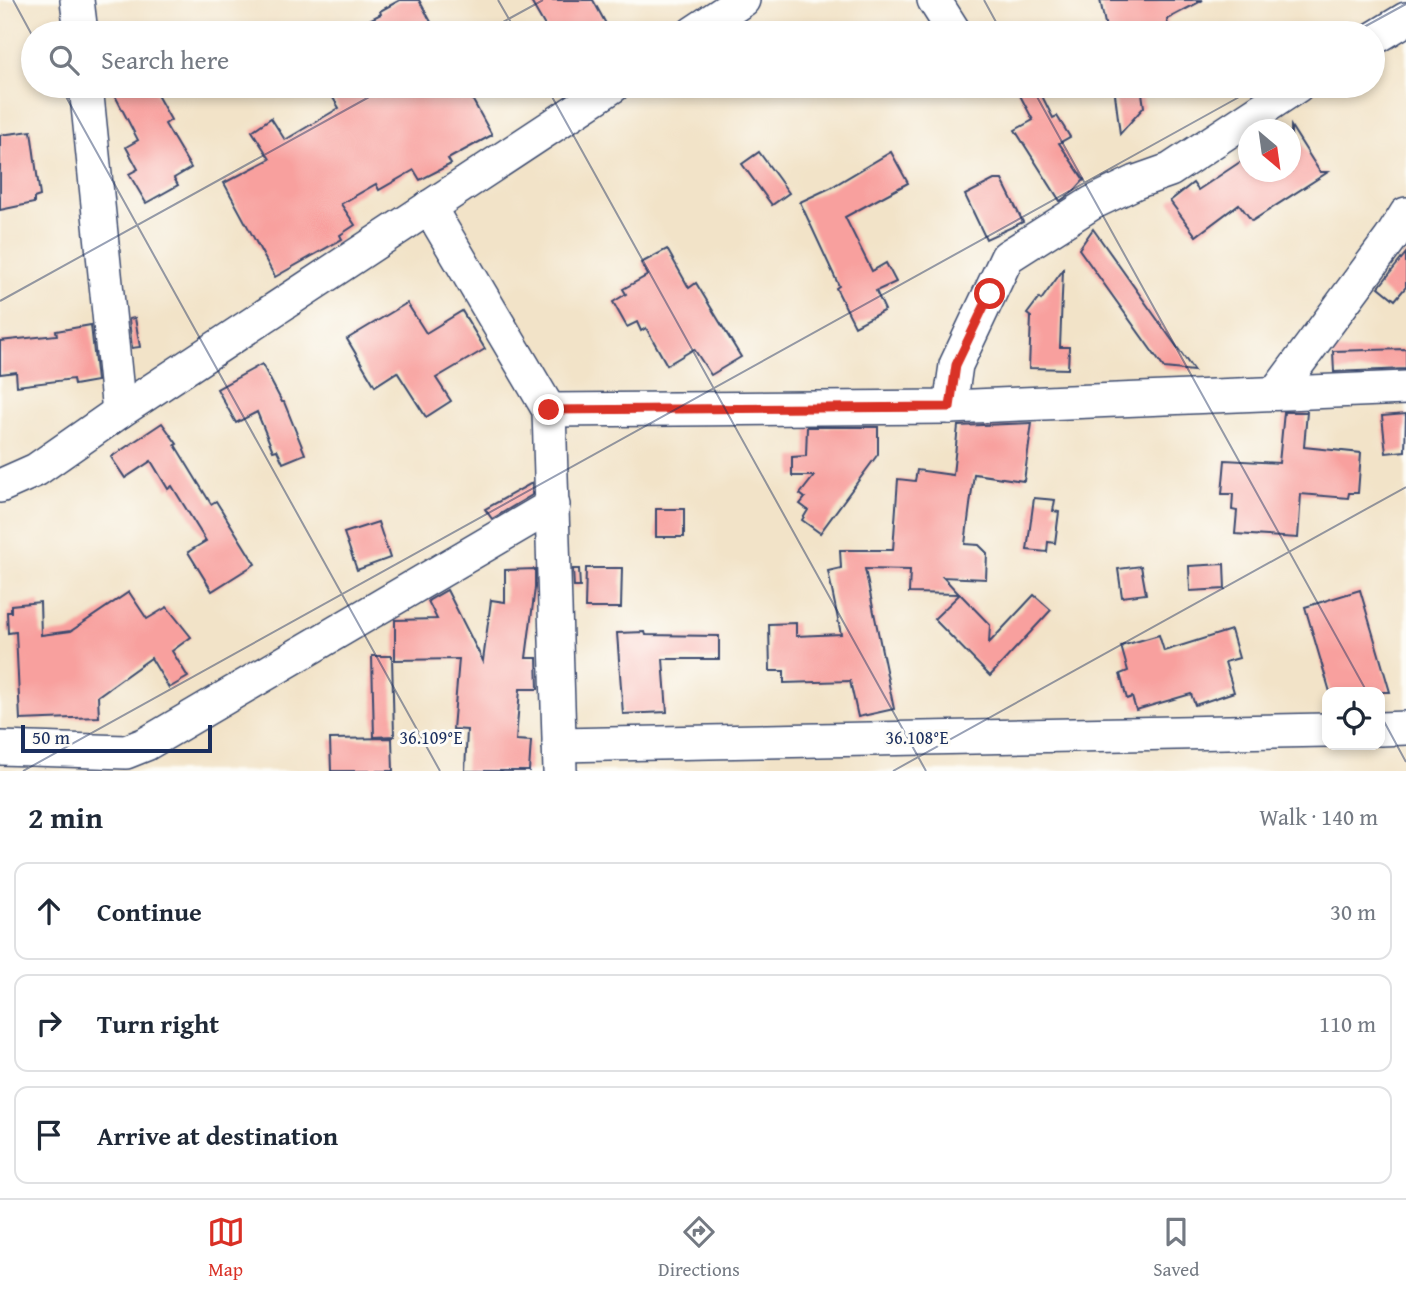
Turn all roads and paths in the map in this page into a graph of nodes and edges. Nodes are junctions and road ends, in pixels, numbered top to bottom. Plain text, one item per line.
1 (77, 0) edge
2 (743, 0) edge
3 (934, 0) edge
4 (1406, 19) edge
5 (79, 21) edge
6 (711, 21) edge
7 (947, 21) edge
8 (1385, 32) edge
9 (87, 98) edge
10 (595, 98) edge
11 (1279, 98) edge
12 (429, 207) junction
13 (1406, 214) edge
14 (1406, 388) edge
15 (1276, 393) junction
16 (950, 407) junction
17 (549, 410) junction
18 (119, 412) junction
19 (0, 486) edge
20 (553, 505) junction
21 (1406, 728) edge
22 (1385, 729) edge
23 (1322, 730) edge
24 (0, 748) edge
25 (560, 758) edge

1 - 5 street
2 - 6 street
3 - 7 street
4 - 8 street
9 - 18 street
10 - 12 street
11 - 16 street
12 - 17 street
12 - 18 street
13 - 15 street
14 - 15 street
15 - 16 street
16 - 17 street
17 - 20 street
18 - 19 street
20 - 24 street
20 - 25 street
21 - 22 street
23 - 25 street

